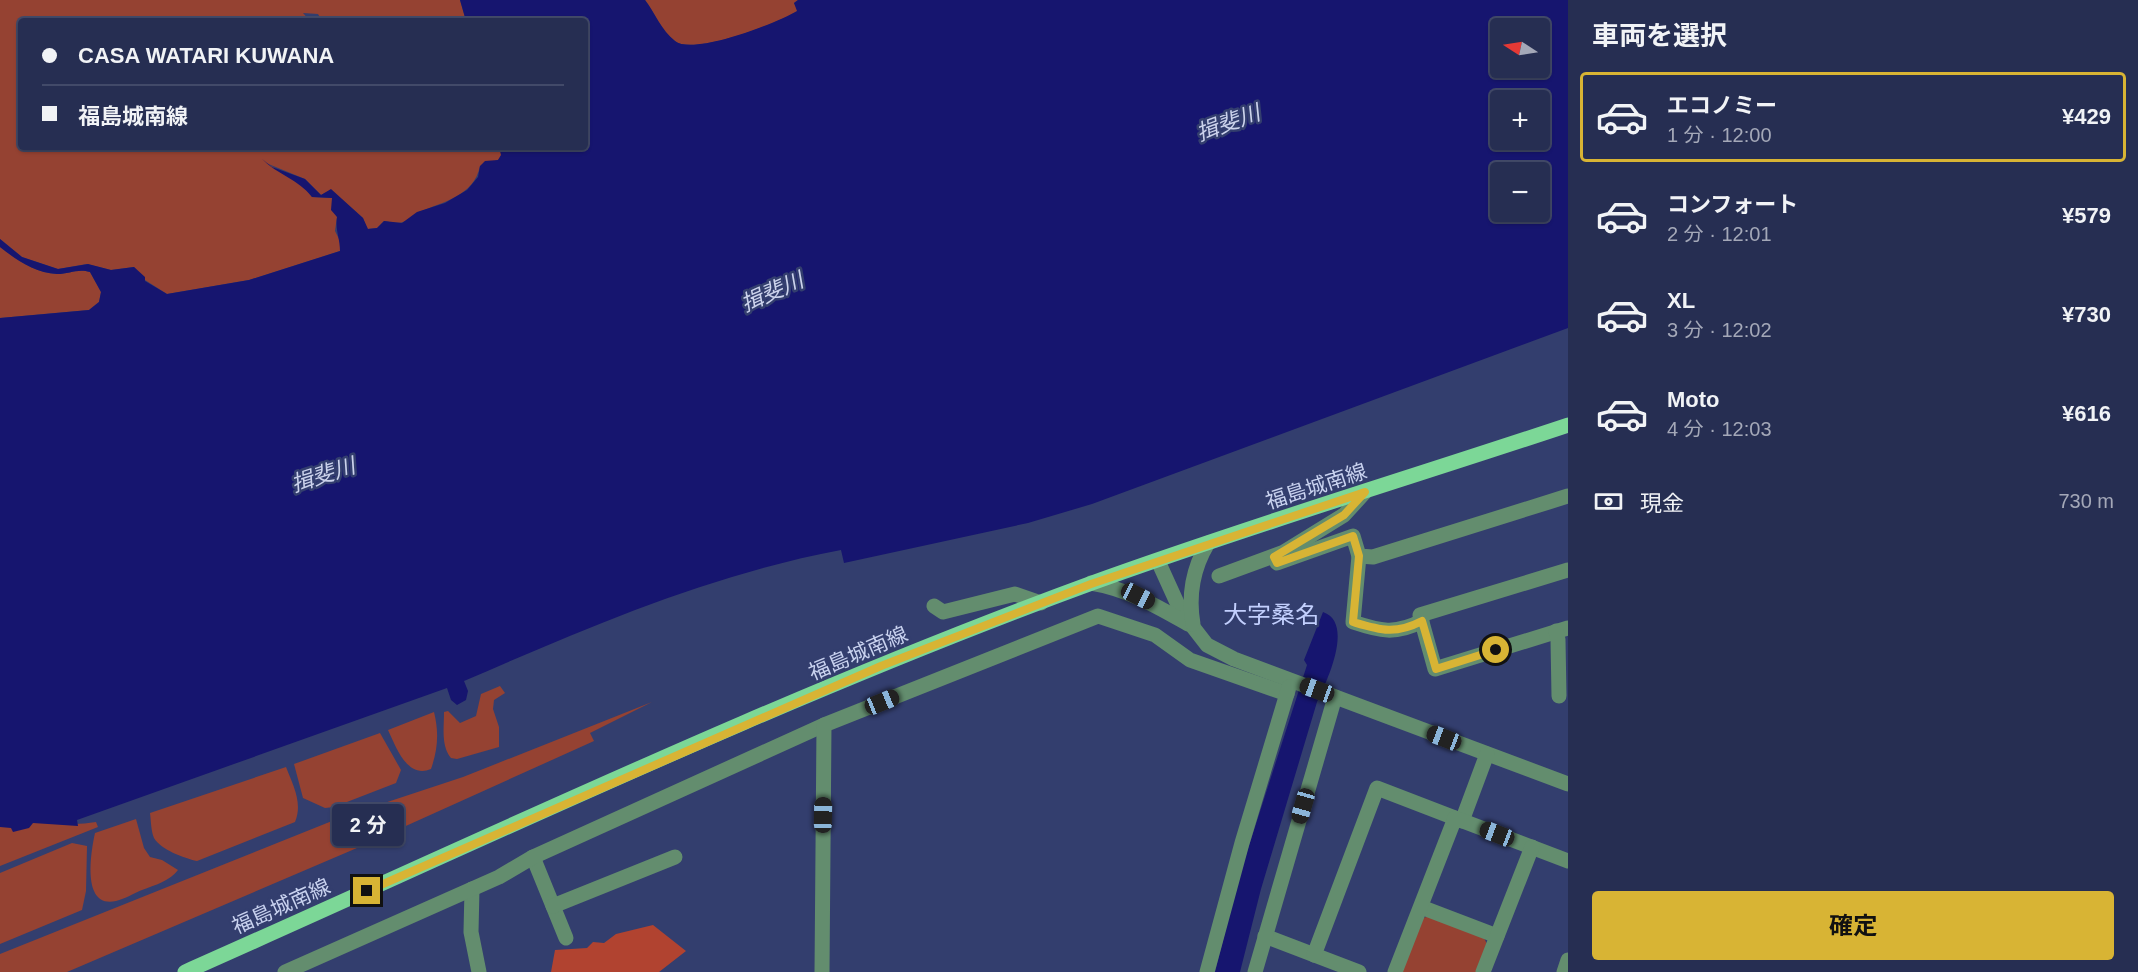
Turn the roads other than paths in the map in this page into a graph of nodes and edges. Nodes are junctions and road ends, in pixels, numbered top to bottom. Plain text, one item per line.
1 (1568, 426) edge
2 (1365, 492) junction
3 (1568, 496) edge
4 (1208, 543) junction
5 (1359, 556) junction
6 (1274, 557) junction
7 (1158, 561) junction
8 (1568, 570) edge
9 (1219, 576) dead end
10 (1091, 584) junction
11 (1041, 603) junction
12 (934, 606) dead end
13 (1422, 621) junction
14 (1193, 627) junction
15 (1562, 630) edge
16 (1293, 686) junction
17 (1559, 696) dead end
18 (1335, 697) junction
19 (824, 725) junction
20 (1487, 754) junction
21 (1568, 784) edge
22 (1459, 819) junction
23 (1532, 847) junction
24 (533, 857) junction
25 (675, 857) dead end
26 (1568, 861) edge
27 (472, 889) junction
28 (553, 906) junction
29 (1421, 907) junction
30 (1265, 936) junction
31 (1497, 936) junction
32 (566, 938) dead end
33 (1314, 955) junction
34 (1568, 960) edge
35 (185, 972) edge
36 (285, 972) edge
37 (479, 972) edge
38 (822, 972) edge
39 (1207, 972) edge
40 (1255, 972) edge
41 (1358, 972) edge
42 (1395, 972) edge
43 (1483, 972) edge
44 (1563, 972) edge

1 - 2 main road, 福島城南線
2 - 4 main road, 福島城南線
2 - 6 street
3 - 5 street
4 - 7 main road, 福島城南線
4 - 14 street
5 - 6 street
5 - 13 street
6 - 9 street
7 - 10 main road, 福島城南線
7 - 14 street
8 - 13 street
10 - 11 main road, 福島城南線
10 - 14 street
11 - 12 street
11 - 35 main road, 福島城南線
13 - 15 street
14 - 16 street
15 - 17 street
16 - 18 street
16 - 19 street
16 - 39 street
18 - 20 street
18 - 30 street
19 - 24 street
19 - 38 street
20 - 21 street
20 - 22 street
22 - 23 street
22 - 29 street
22 - 33 street
23 - 26 street
23 - 31 street
24 - 27 street
24 - 28 street
25 - 28 street
27 - 36 street
27 - 37 street
28 - 32 street
29 - 31 street
29 - 42 street
30 - 33 street
30 - 40 street
31 - 43 street
33 - 41 street
34 - 44 street

